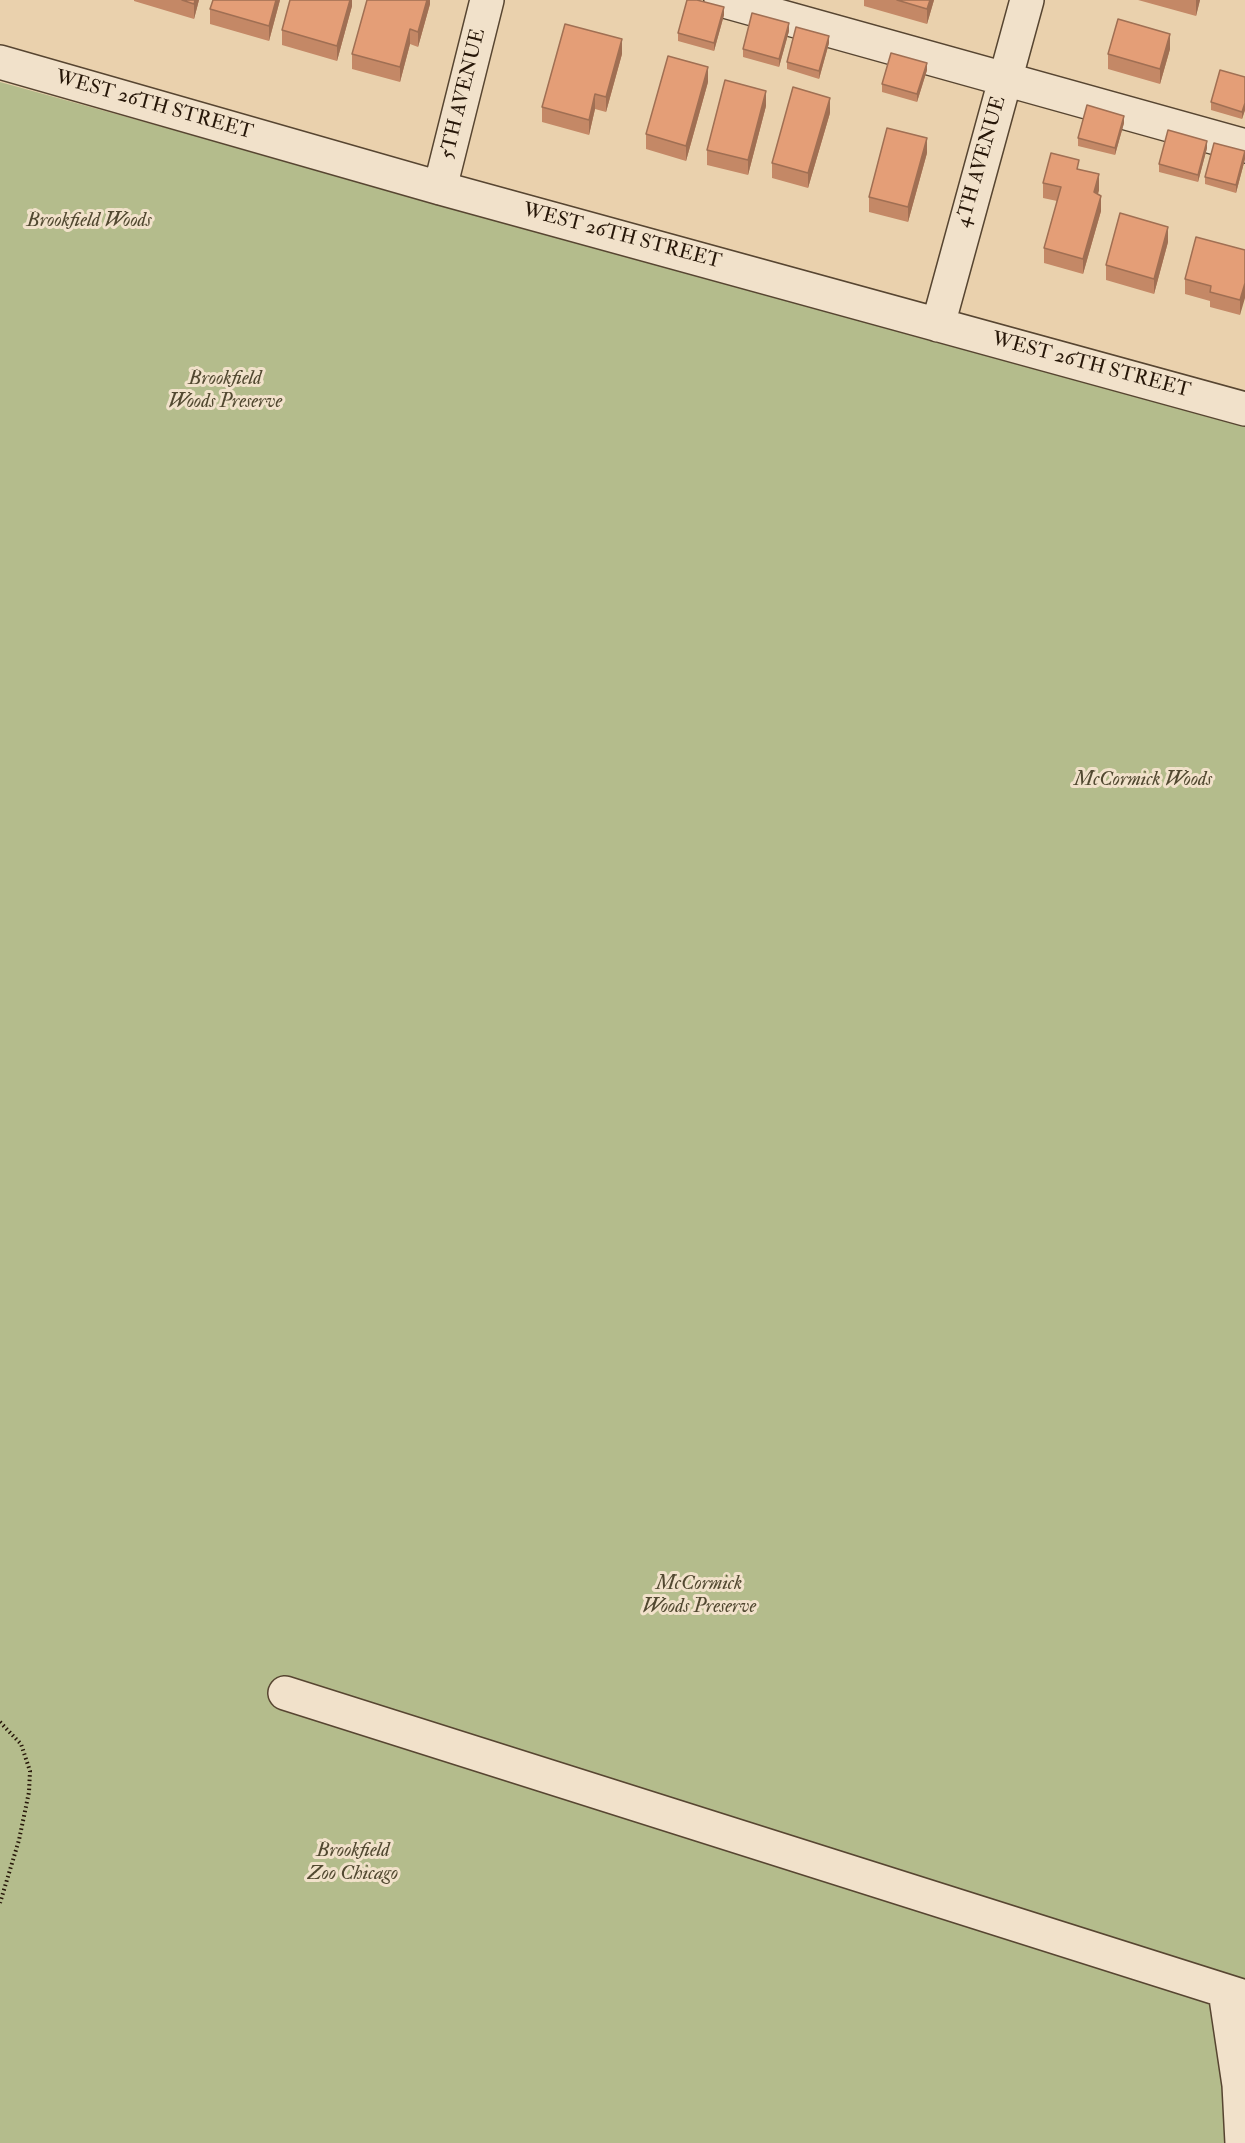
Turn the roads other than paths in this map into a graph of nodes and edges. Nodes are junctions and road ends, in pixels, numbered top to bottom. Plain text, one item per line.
1 (488, 0) edge
2 (721, 0) edge
3 (1027, 0) edge
4 (0, 62) edge
5 (1006, 79) junction
6 (1245, 146) edge
7 (440, 188) junction
8 (938, 325) junction
9 (1245, 409) edge
10 (285, 1693) dead end
11 (1235, 1994) edge
12 (1242, 2143) edge

1 - 7 street, 5TH AVENUE
2 - 5 street
3 - 5 street, 4TH AVENUE
4 - 7 street, WEST 26TH STREET
5 - 6 street
5 - 8 street, 4TH AVENUE
7 - 8 street, WEST 26TH STREET
8 - 9 street, WEST 26TH STREET
10 - 11 street
11 - 12 street

